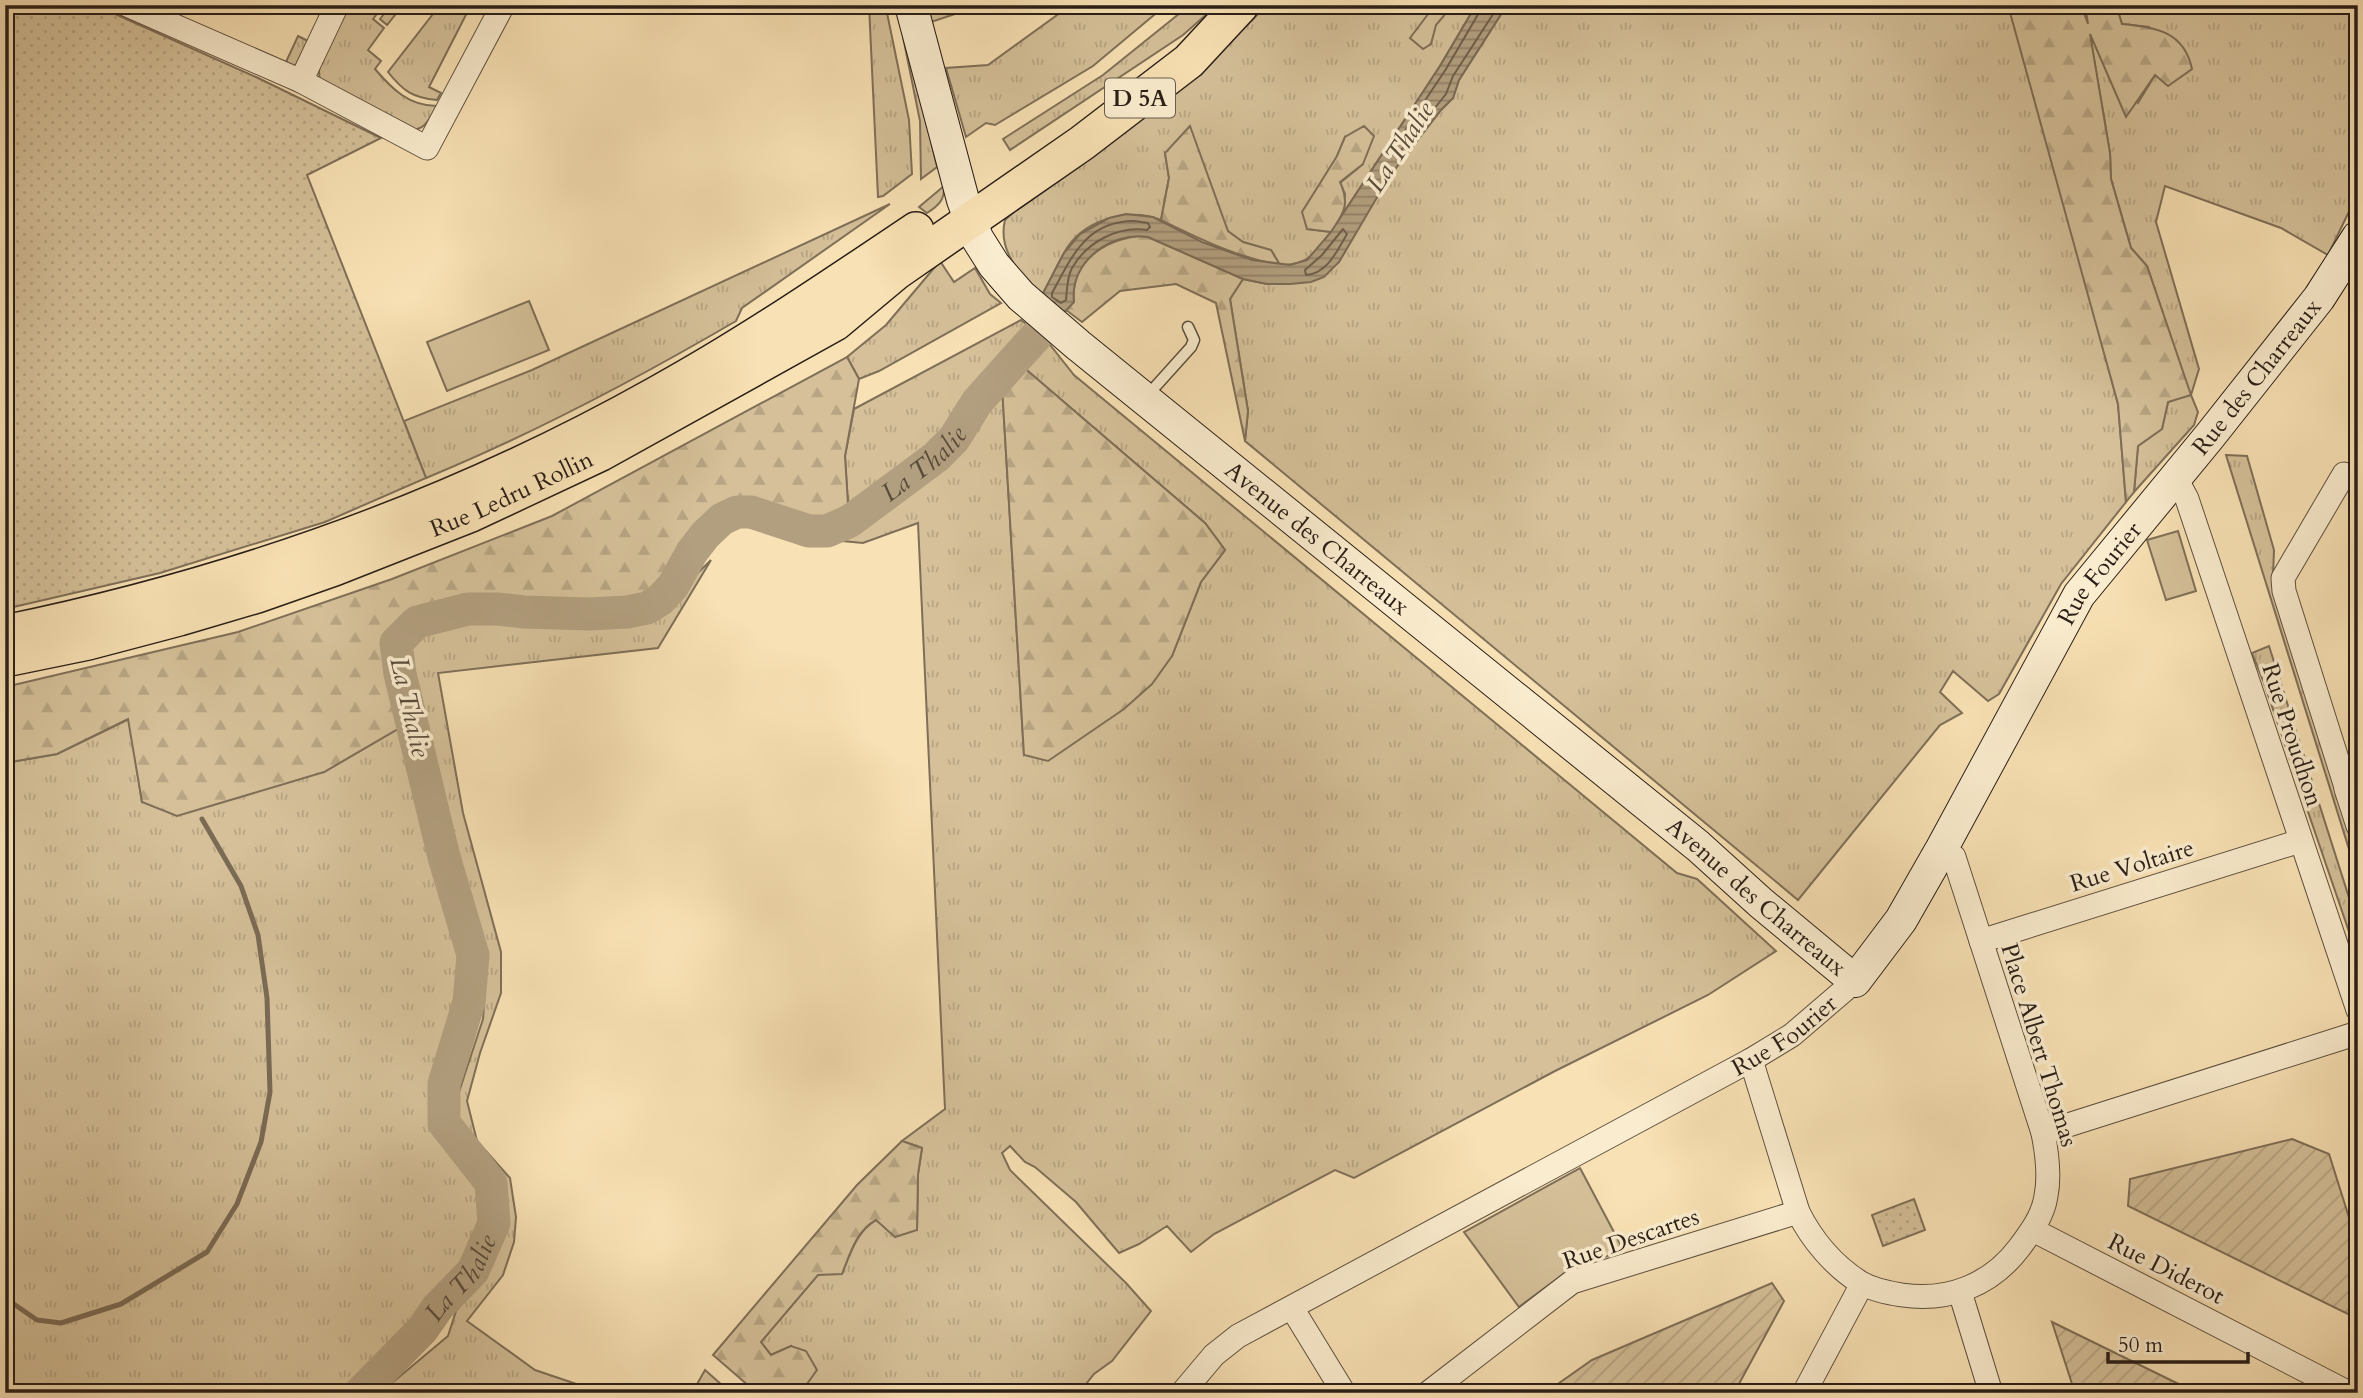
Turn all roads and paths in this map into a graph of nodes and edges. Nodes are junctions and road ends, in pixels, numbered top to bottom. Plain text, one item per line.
1 (337, 5) edge
2 (503, 5) edge
3 (911, 5) edge
4 (134, 7) edge
5 (1236, 10) edge
6 (301, 81) junction
7 (966, 211) junction
8 (2355, 247) edge
9 (1188, 327) dead end
10 (1144, 399) junction
11 (2344, 474) dead end
12 (2174, 479) junction
13 (5, 633) edge
14 (5, 659) edge
15 (2352, 795) edge
16 (2358, 826) edge
17 (2300, 841) junction
18 (1941, 850) junction
19 (1980, 941) junction
20 (1855, 981) junction
21 (2358, 1010) edge
22 (2358, 1033) edge
23 (1751, 1060) junction
24 (2043, 1133) junction
25 (1798, 1212) junction
26 (2033, 1230) junction
27 (1862, 1284) junction
28 (1960, 1292) junction
29 (1292, 1308) junction
30 (1182, 1393) edge
31 (1344, 1393) edge
32 (1428, 1393) edge
33 (1804, 1393) edge
34 (1991, 1393) edge
35 (2349, 1393) edge

1 - 6 street
2 - 6 street
3 - 7 main road, Avenue des Charreaux
4 - 6 street
5 - 7 main road, D 5A
7 - 10 main road, Avenue des Charreaux
7 - 13 main road, Rue Ledru Rollin
7 - 14 main road, Rue Ledru Rollin
8 - 12 main road, Rue des Charreaux
9 - 10 lane
10 - 20 main road, Avenue des Charreaux
11 - 15 street
12 - 17 street, Rue Proudhon
12 - 18 main road, Rue Fourier
15 - 16 street
17 - 19 street, Rue Voltaire
17 - 21 street, Rue Proudhon
18 - 19 street, Place Albert Thomas
18 - 20 main road, Rue Fourier
19 - 24 street, Place Albert Thomas
20 - 23 street, Rue Fourier
22 - 24 street
23 - 25 street, Place Albert Thomas
23 - 29 street, Rue Fourier
24 - 26 street, Place Albert Thomas
25 - 27 street, Place Albert Thomas
25 - 32 street, Rue Descartes
26 - 28 street, Place Albert Thomas
26 - 35 street, Rue Diderot
27 - 28 street, Place Albert Thomas
27 - 33 street
28 - 34 street
29 - 30 street, Rue Fourier
29 - 31 street

